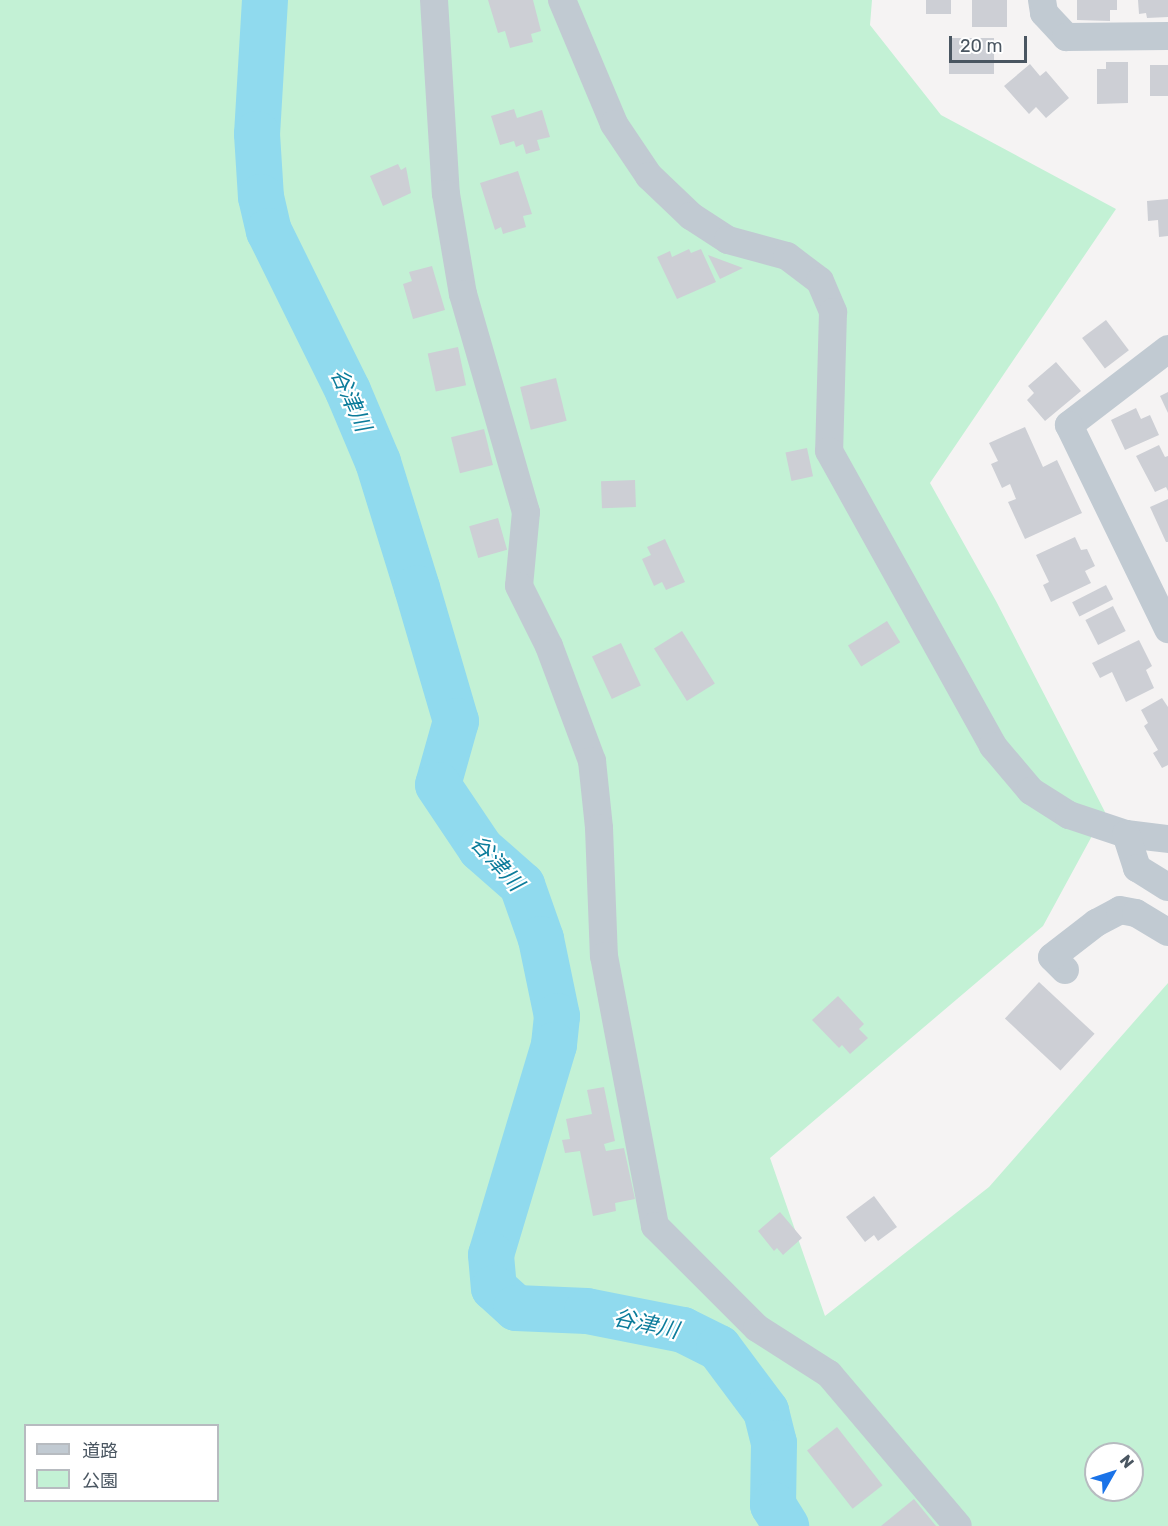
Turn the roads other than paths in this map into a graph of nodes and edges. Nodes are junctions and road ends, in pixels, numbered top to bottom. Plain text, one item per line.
1 (434, 0) edge
2 (562, 0) edge
3 (1042, 0) edge
4 (1168, 36) edge
5 (1168, 349) edge
6 (1168, 628) edge
7 (1126, 834) junction
8 (1168, 839) edge
9 (1168, 887) edge
10 (1168, 932) edge
11 (1065, 970) dead end
12 (958, 1526) edge

1 - 12 street
2 - 7 street
3 - 4 street
5 - 6 street
7 - 8 street
7 - 9 street
10 - 11 street

